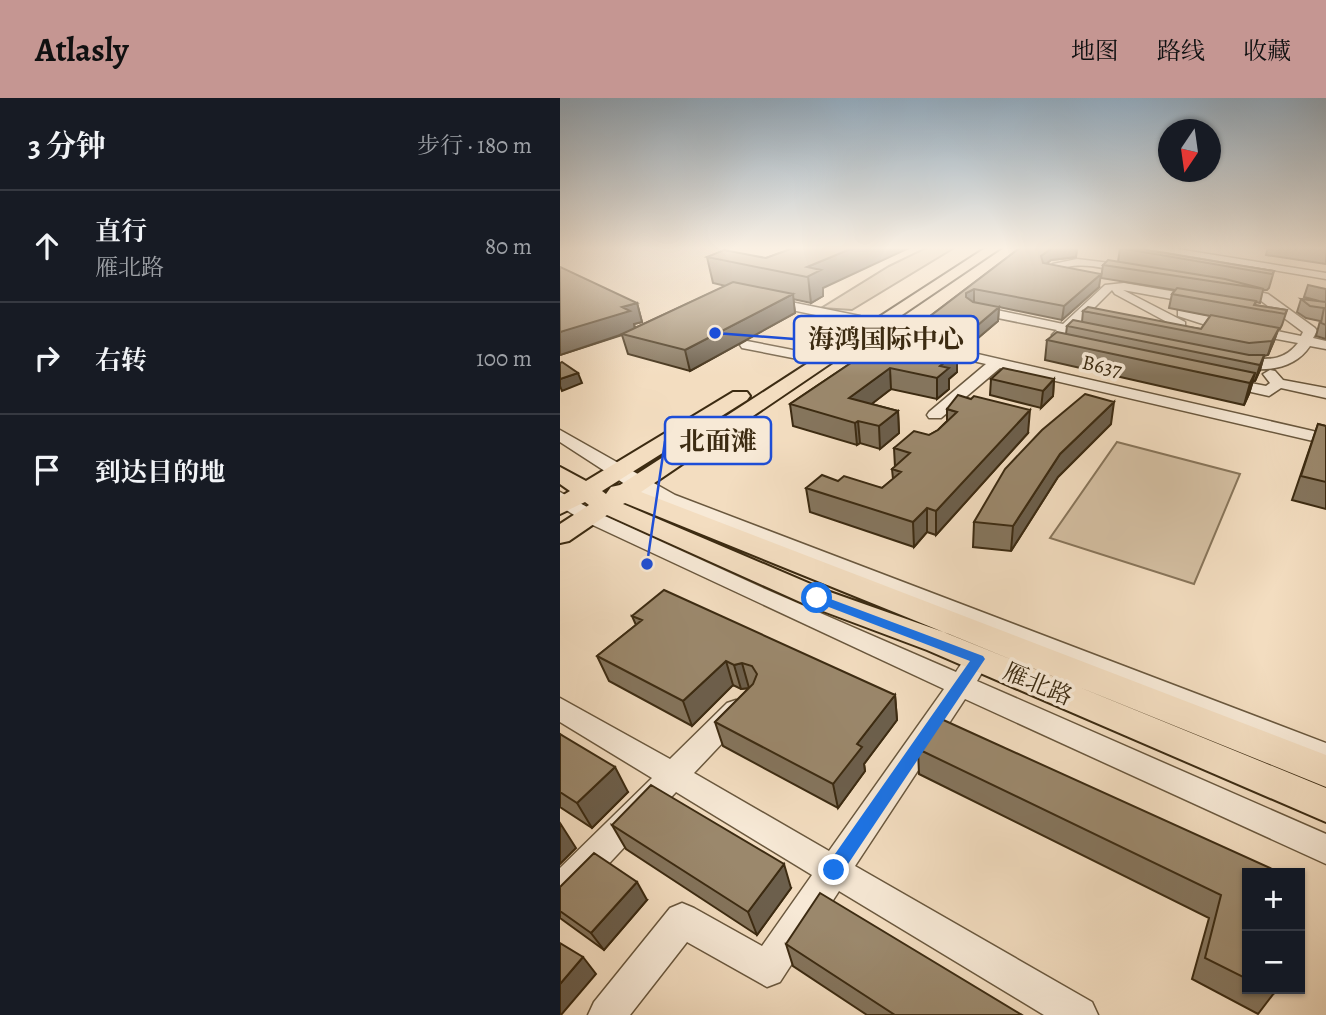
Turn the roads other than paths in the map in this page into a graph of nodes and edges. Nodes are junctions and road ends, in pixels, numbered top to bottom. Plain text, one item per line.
1 (921, 290) edge
2 (1107, 290) edge
3 (1116, 290) edge
4 (1145, 290) edge
5 (1172, 290) edge
6 (1234, 290) edge
7 (1168, 294) junction
8 (747, 297) edge
9 (1264, 297) junction
10 (1209, 302) edge
11 (1301, 304) edge
12 (973, 309) edge
13 (1263, 312) edge
14 (1290, 317) junction
15 (865, 326) junction
16 (1066, 328) junction
17 (1104, 336) edge
18 (1304, 341) junction
19 (747, 345) dead end
20 (1326, 345) edge
21 (1062, 346) edge
22 (803, 356) junction
23 (1215, 359) edge
24 (997, 363) junction
25 (1259, 364) junction
26 (1204, 377) edge
27 (1278, 383) junction
28 (1326, 393) edge
29 (935, 415) dead end
30 (560, 435) edge
31 (1326, 439) edge
32 (585, 488) edge
33 (560, 535) edge
34 (969, 672) junction
35 (748, 700) edge
36 (560, 709) edge
37 (1326, 755) edge
38 (1326, 771) edge
39 (671, 775) junction
40 (1326, 805) edge
41 (1326, 849) edge
42 (834, 870) junction
43 (560, 891) edge
44 (607, 1015) edge
45 (1079, 1015) edge

1 - 15 main road
2 - 16 street
3 - 18 street
4 - 7 street
5 - 7 street
6 - 9 street
7 - 10 street
8 - 15 street, B637
9 - 11 street
9 - 14 street
12 - 16 street
13 - 14 street
14 - 18 street
15 - 22 main road
15 - 24 street, B637
15 - 32 main road
16 - 17 street
16 - 21 street
18 - 20 street
18 - 25 street
19 - 22 street
22 - 32 main road
23 - 25 street
24 - 29 street
24 - 31 street, B637
25 - 27 street
26 - 27 street
27 - 28 street
30 - 32 street
32 - 33 main road
32 - 34 main road, 雁北路
32 - 37 street
32 - 38 main road, 雁北路
34 - 40 main road, 雁北路
34 - 41 street
34 - 42 street
35 - 39 street
36 - 39 street
39 - 42 street
39 - 43 street
42 - 44 street
42 - 45 street

